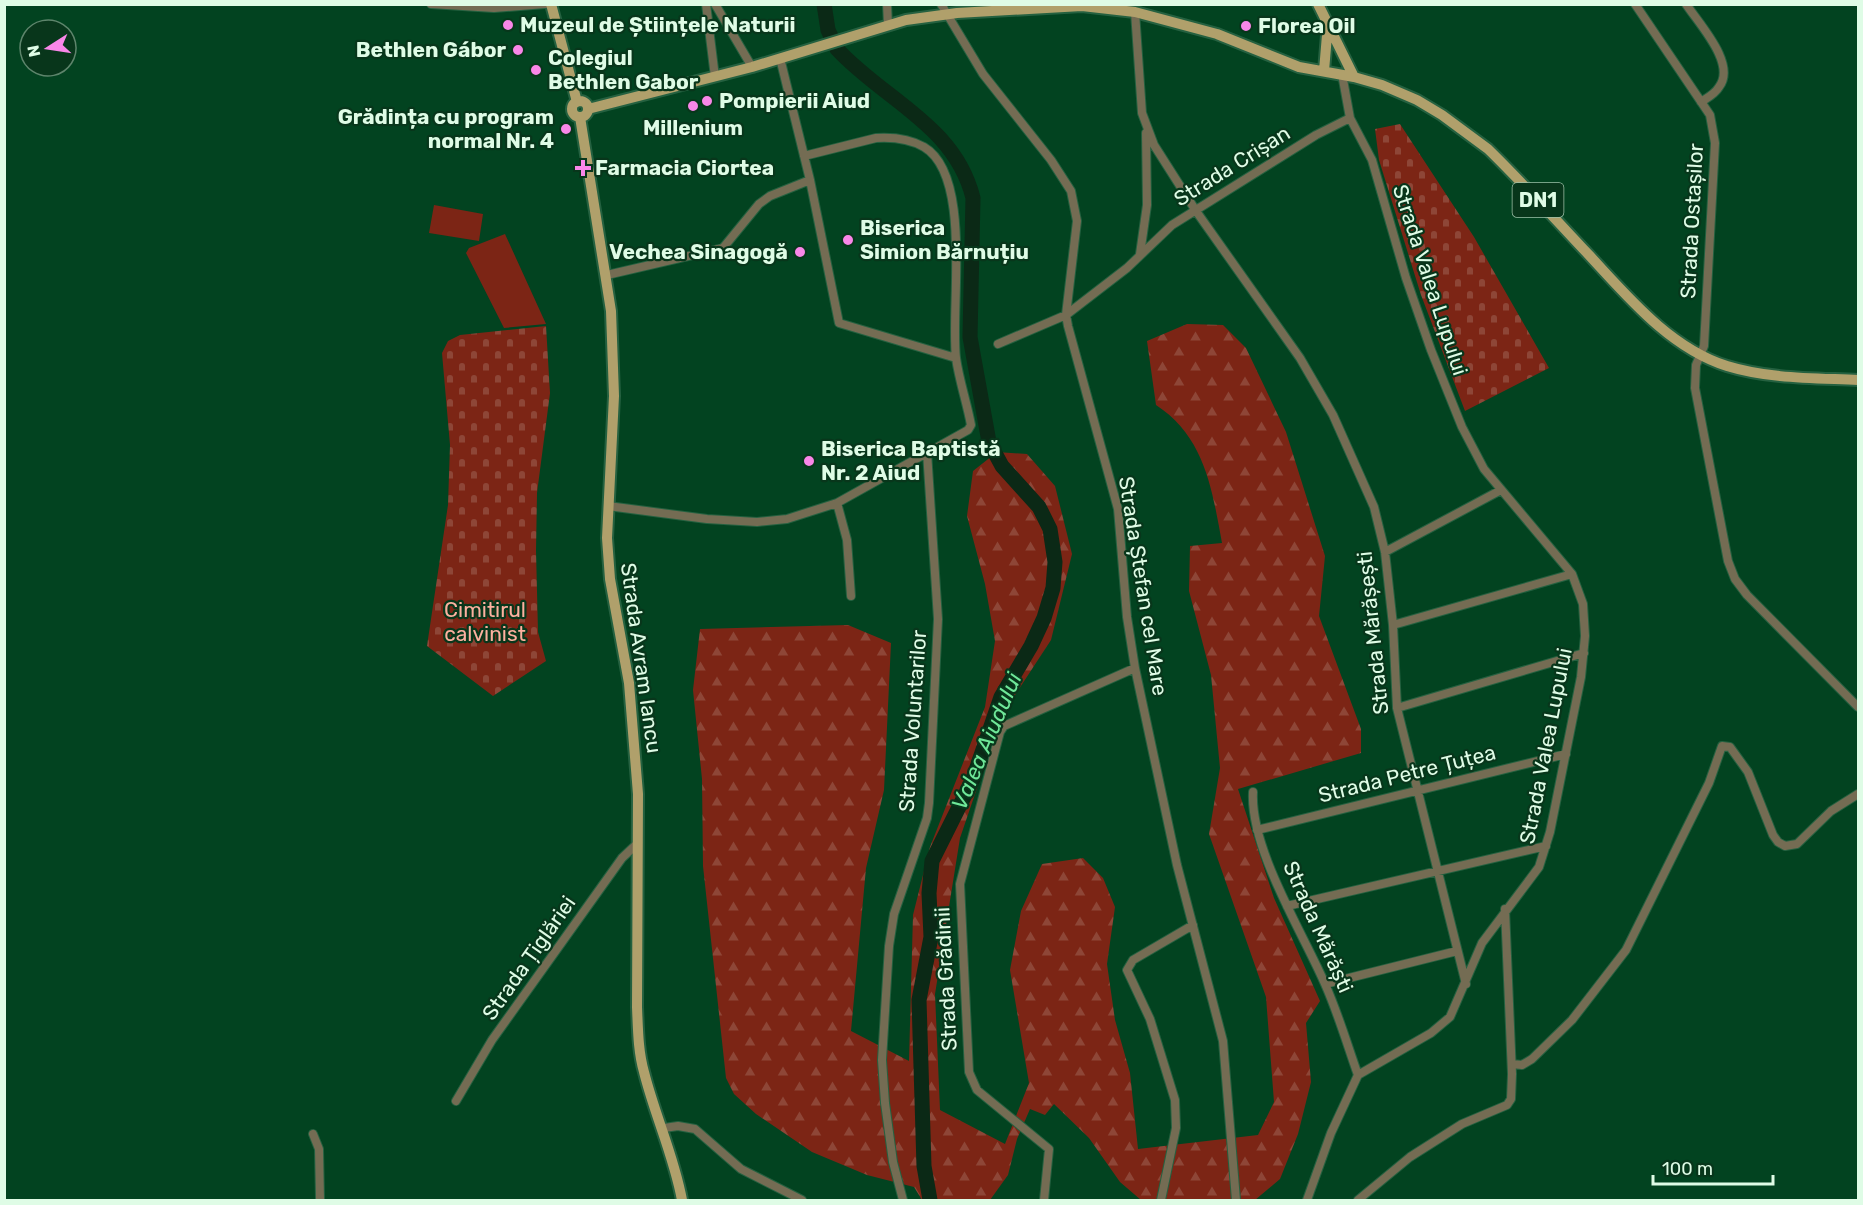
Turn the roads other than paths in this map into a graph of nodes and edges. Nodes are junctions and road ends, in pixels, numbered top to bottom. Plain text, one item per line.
1 (431, 4) edge
2 (545, 4) edge
3 (551, 4) edge
4 (706, 4) edge
5 (715, 4) edge
6 (887, 4) edge
7 (1318, 4) edge
8 (1635, 4) edge
9 (1686, 4) edge
10 (943, 9) edge
11 (1135, 12) junction
12 (1328, 23) junction
13 (888, 25) junction
14 (780, 58) junction
15 (752, 67) junction
16 (1324, 71) junction
17 (1342, 74) junction
18 (1354, 76) junction
19 (715, 77) junction
20 (1701, 102) junction
21 (584, 113) junction
22 (1350, 118) junction
23 (1146, 129) junction
24 (804, 156) junction
25 (810, 180) junction
26 (1196, 211) junction
27 (1140, 254) junction
28 (607, 276) junction
29 (1066, 315) junction
30 (998, 344) dead end
31 (1701, 354) junction
32 (956, 358) junction
33 (1858, 380) edge
34 (927, 452) junction
35 (1501, 490) junction
36 (837, 503) junction
37 (608, 506) junction
38 (1385, 552) junction
39 (1572, 574) junction
40 (851, 596) dead end
41 (1393, 625) junction
42 (1584, 652) junction
43 (1136, 668) junction
44 (1858, 706) edge
45 (1397, 708) junction
46 (1566, 754) junction
47 (1417, 788) junction
48 (1253, 792) dead end
49 (1858, 794) edge
50 (1257, 830) junction
51 (639, 842) junction
52 (1546, 846) junction
53 (1437, 870) junction
54 (1287, 906) junction
55 (1505, 909) junction
56 (1193, 925) junction
57 (1457, 951) junction
58 (1325, 984) junction
59 (1466, 984) junction
60 (1512, 1064) junction
61 (1358, 1075) junction
62 (456, 1101) dead end
63 (664, 1128) junction
64 (313, 1134) dead end
65 (320, 1200) edge
66 (682, 1200) edge
67 (802, 1200) edge
68 (903, 1200) edge
69 (1044, 1200) edge
70 (1161, 1200) edge
71 (1236, 1200) edge
72 (1307, 1200) edge
73 (1358, 1200) edge

1 - 2 street
3 - 21 main road
4 - 19 street
5 - 15 street
6 - 13 street
7 - 12 main road
8 - 20 street, Strada Ostașilor
9 - 20 street
10 - 11 main road, DN1
10 - 13 main road, DN1
10 - 29 street, Strada Ștefan cel Mare
11 - 16 main road, DN1
11 - 23 street, Strada Mărășești
12 - 16 main road
12 - 18 main road
13 - 14 main road, DN1
14 - 15 main road, DN1
14 - 24 street
15 - 19 main road, DN1
16 - 17 main road, DN1
17 - 18 main road, DN1
17 - 22 street, Strada Valea Lupului
18 - 31 main road, DN1
19 - 21 main road, DN1
20 - 31 street, Strada Ostașilor
21 - 28 main road, Strada Avram Iancu
22 - 26 street, Strada Crișan
22 - 35 street, Strada Valea Lupului
23 - 26 street, Strada Mărășești
23 - 27 street, Strada Crișan
24 - 25 street
24 - 32 street
25 - 28 street
25 - 32 street
26 - 27 street, Strada Crișan
26 - 38 street, Strada Mărășești
27 - 29 street, Strada Crișan
28 - 37 main road, Strada Avram Iancu
29 - 30 street, Strada Crișan
29 - 43 street, Strada Ștefan cel Mare
31 - 33 main road, DN1
31 - 44 street, Strada Ostașilor
32 - 34 street
34 - 36 street
34 - 68 street, Strada Voluntarilor
35 - 38 street
35 - 39 street, Strada Valea Lupului
36 - 37 street
36 - 40 street
37 - 51 main road, Strada Avram Iancu
38 - 41 street, Strada Mărășești
39 - 41 street
39 - 42 street, Strada Valea Lupului
41 - 45 street, Strada Mărășești
42 - 45 street
42 - 46 street, Strada Valea Lupului
43 - 56 street, Strada Ștefan cel Mare
43 - 69 street, Strada Grădinii
45 - 47 street, Strada Mărășești
46 - 47 street, Strada Petre Țuțea
46 - 52 street, Strada Valea Lupului
47 - 50 street, Strada Petre Țuțea
47 - 53 street, Strada Mărășești
48 - 50 street, Strada Mărăști
49 - 60 street
50 - 54 street, Strada Mărăști
51 - 62 street, Strada Țiglăriei
51 - 63 main road, Strada Avram Iancu
52 - 53 street
52 - 55 street, Strada Valea Lupului
53 - 54 street
53 - 57 street, Strada Mărășești
54 - 58 street, Strada Mărăști
55 - 59 street, Strada Valea Lupului
55 - 60 street
56 - 70 street
56 - 71 street, Strada Ștefan cel Mare
57 - 58 street
57 - 59 street, Strada Mărășești
58 - 61 street, Strada Mărăști
59 - 61 street, Strada Valea Lupului
60 - 73 street
61 - 72 street
63 - 66 main road, Strada Avram Iancu
63 - 67 street
64 - 65 street

